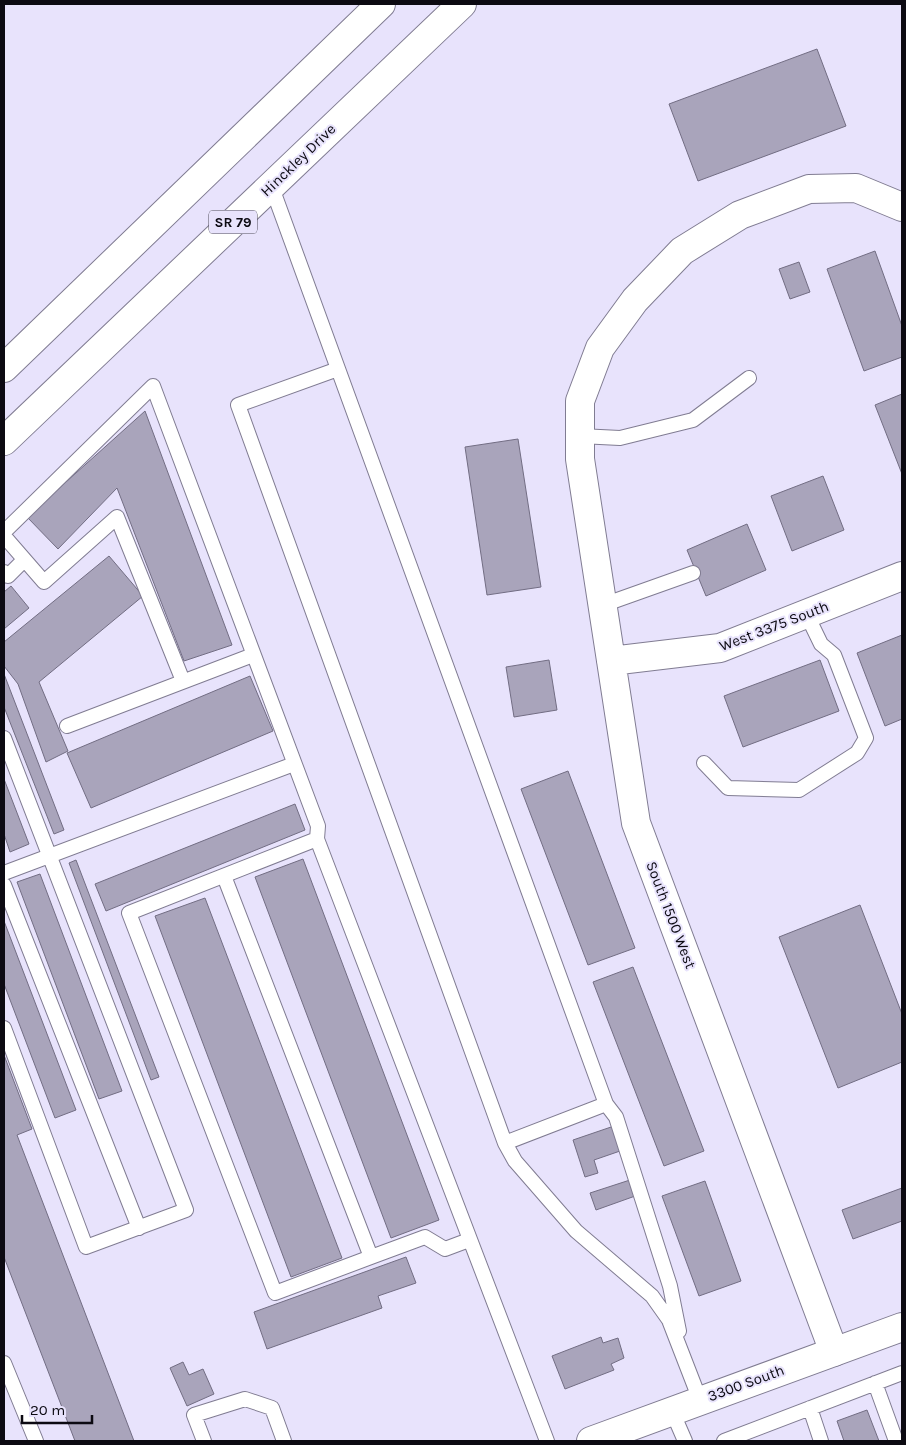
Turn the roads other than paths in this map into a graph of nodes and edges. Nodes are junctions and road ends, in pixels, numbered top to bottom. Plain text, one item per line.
1 (381, 4) edge
2 (462, 4) edge
3 (271, 185) junction
4 (902, 207) edge
5 (4, 368) edge
6 (338, 369) junction
7 (749, 378) dead end
8 (4, 441) edge
9 (580, 447) junction
10 (4, 532) edge
11 (4, 536) edge
12 (24, 560) junction
13 (4, 572) edge
14 (693, 573) dead end
15 (902, 576) edge
16 (602, 605) junction
17 (806, 613) junction
18 (254, 655) junction
19 (611, 661) junction
20 (183, 681) junction
21 (67, 726) dead end
22 (4, 738) edge
23 (704, 763) dead end
24 (294, 764) junction
25 (317, 839) junction
26 (49, 854) junction
27 (4, 873) edge
28 (224, 876) junction
29 (4, 885) edge
30 (4, 1028) edge
31 (606, 1104) junction
32 (504, 1143) junction
33 (139, 1228) junction
34 (469, 1240) junction
35 (371, 1257) junction
36 (902, 1327) edge
37 (834, 1352) junction
38 (684, 1353) junction
39 (4, 1363) edge
40 (902, 1373) edge
41 (875, 1383) junction
42 (700, 1400) junction
43 (810, 1408) junction
44 (672, 1411) junction
45 (605, 1439) edge
46 (728, 1440) edge
47 (36, 1441) edge
48 (204, 1441) edge
49 (284, 1441) edge
50 (547, 1441) edge
51 (685, 1441) edge
52 (821, 1441) edge
53 (896, 1441) edge

1 - 5 street
2 - 3 street, Hinckley Drive / SR 79
3 - 6 lane
3 - 8 street, Hinckley Drive / SR 79
4 - 9 street, South 1500 West
6 - 31 lane
6 - 32 lane
7 - 9 lane
9 - 16 street, South 1500 West
10 - 18 lane
11 - 12 lane
12 - 13 lane
12 - 20 lane
14 - 16 lane
15 - 17 street, West 3375 South
16 - 19 street, South 1500 West
17 - 19 street, West 3375 South
17 - 23 lane
18 - 20 lane
18 - 24 lane
19 - 37 street, South 1500 West
20 - 21 lane
22 - 26 lane
24 - 25 lane
24 - 26 lane
25 - 28 lane
25 - 34 lane
26 - 27 lane
26 - 33 lane
28 - 35 lane
28 - 35 lane
29 - 33 lane
30 - 33 lane
31 - 32 lane
31 - 38 lane
32 - 38 lane
34 - 35 lane
34 - 50 lane
36 - 37 street, 3300 South
37 - 42 street, 3300 South
38 - 42 lane
39 - 47 lane
40 - 41 lane
41 - 43 lane
41 - 53 lane
42 - 44 street, 3300 South
43 - 46 lane
43 - 52 lane
44 - 45 street, 3300 South
44 - 51 lane
48 - 49 lane

